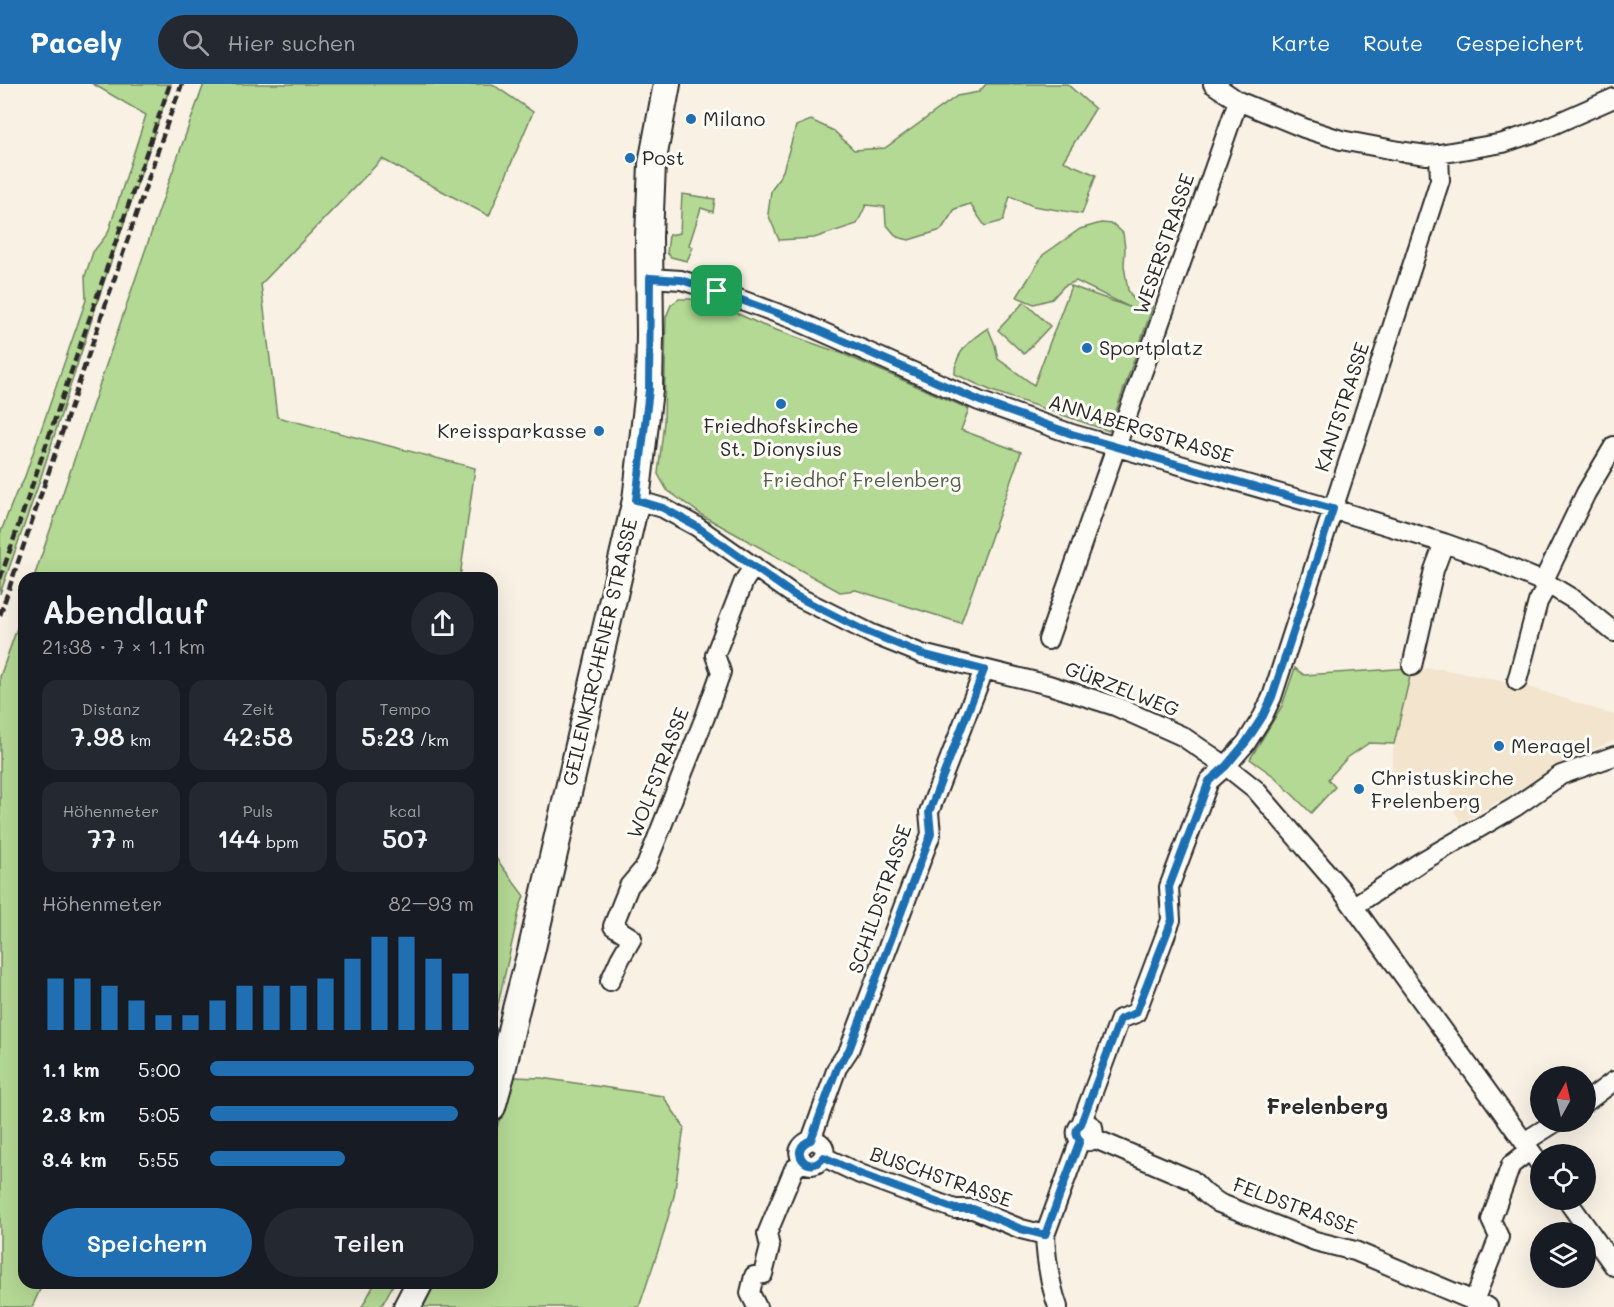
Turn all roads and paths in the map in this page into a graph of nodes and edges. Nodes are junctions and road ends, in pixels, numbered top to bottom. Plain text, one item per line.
1 (667, 84) edge
2 (1213, 84) edge
3 (1614, 98) edge
4 (1238, 101) junction
5 (1440, 154) junction
6 (650, 278) junction
7 (1614, 446) edge
8 (1116, 447) junction
9 (636, 500) junction
10 (1333, 509) junction
11 (1444, 543) junction
12 (754, 566) junction
13 (1545, 583) junction
14 (1614, 632) edge
15 (1048, 640) dead end
16 (1412, 666) dead end
17 (984, 670) junction
18 (1517, 681) dead end
19 (1614, 756) edge
20 (1226, 766) junction
21 (1354, 906) junction
22 (610, 981) dead end
23 (1614, 1081) edge
24 (498, 1086) edge
25 (1596, 1094) edge
26 (1084, 1131) junction
27 (1548, 1132) edge
28 (811, 1140) junction
29 (1538, 1144) edge
30 (1530, 1149) edge
31 (1530, 1153) edge
32 (824, 1157) junction
33 (803, 1162) junction
34 (1574, 1210) edge
35 (1045, 1235) junction
36 (1614, 1266) edge
37 (416, 1289) edge
38 (1481, 1304) edge
39 (407, 1307) edge
40 (757, 1307) edge
41 (1057, 1307) edge

1 - 6 main road, GEILENKIRCHENER STRASSE
2 - 4 street
3 - 5 street
4 - 5 street
4 - 8 street, WESERSTRASSE
5 - 10 street, KANTSTRASSE
6 - 8 street, ANNABERGSTRASSE
6 - 9 main road, GEILENKIRCHENER STRASSE
7 - 13 street
8 - 10 street, ANNABERGSTRASSE
8 - 15 street, WESERSTRASSE
9 - 12 street, GÜRZELWEG
9 - 24 main road, GEILENKIRCHENER STRASSE
10 - 11 street, ANNABERGSTRASSE
10 - 20 street, KANTSTRASSE
11 - 13 street, ANNABERGSTRASSE
11 - 16 street
12 - 17 street, GÜRZELWEG
12 - 22 street, WOLFSTRASSE
13 - 14 street, ANNABERGSTRASSE
13 - 18 street
17 - 20 street, GÜRZELWEG
17 - 28 street, SCHILDSTRASSE
19 - 21 street
20 - 21 street, GÜRZELWEG
20 - 26 street, KANTSTRASSE
21 - 30 street, GÜRZELWEG
23 - 25 street
26 - 35 street
26 - 38 street, FELDSTRASSE
27 - 29 street
28 - 32 street
28 - 33 street, SCHILDSTRASSE
31 - 38 street
32 - 33 street
32 - 35 street, BUSCHSTRASSE
33 - 40 street, SCHILDSTRASSE
34 - 36 street
35 - 41 street
37 - 39 main road

